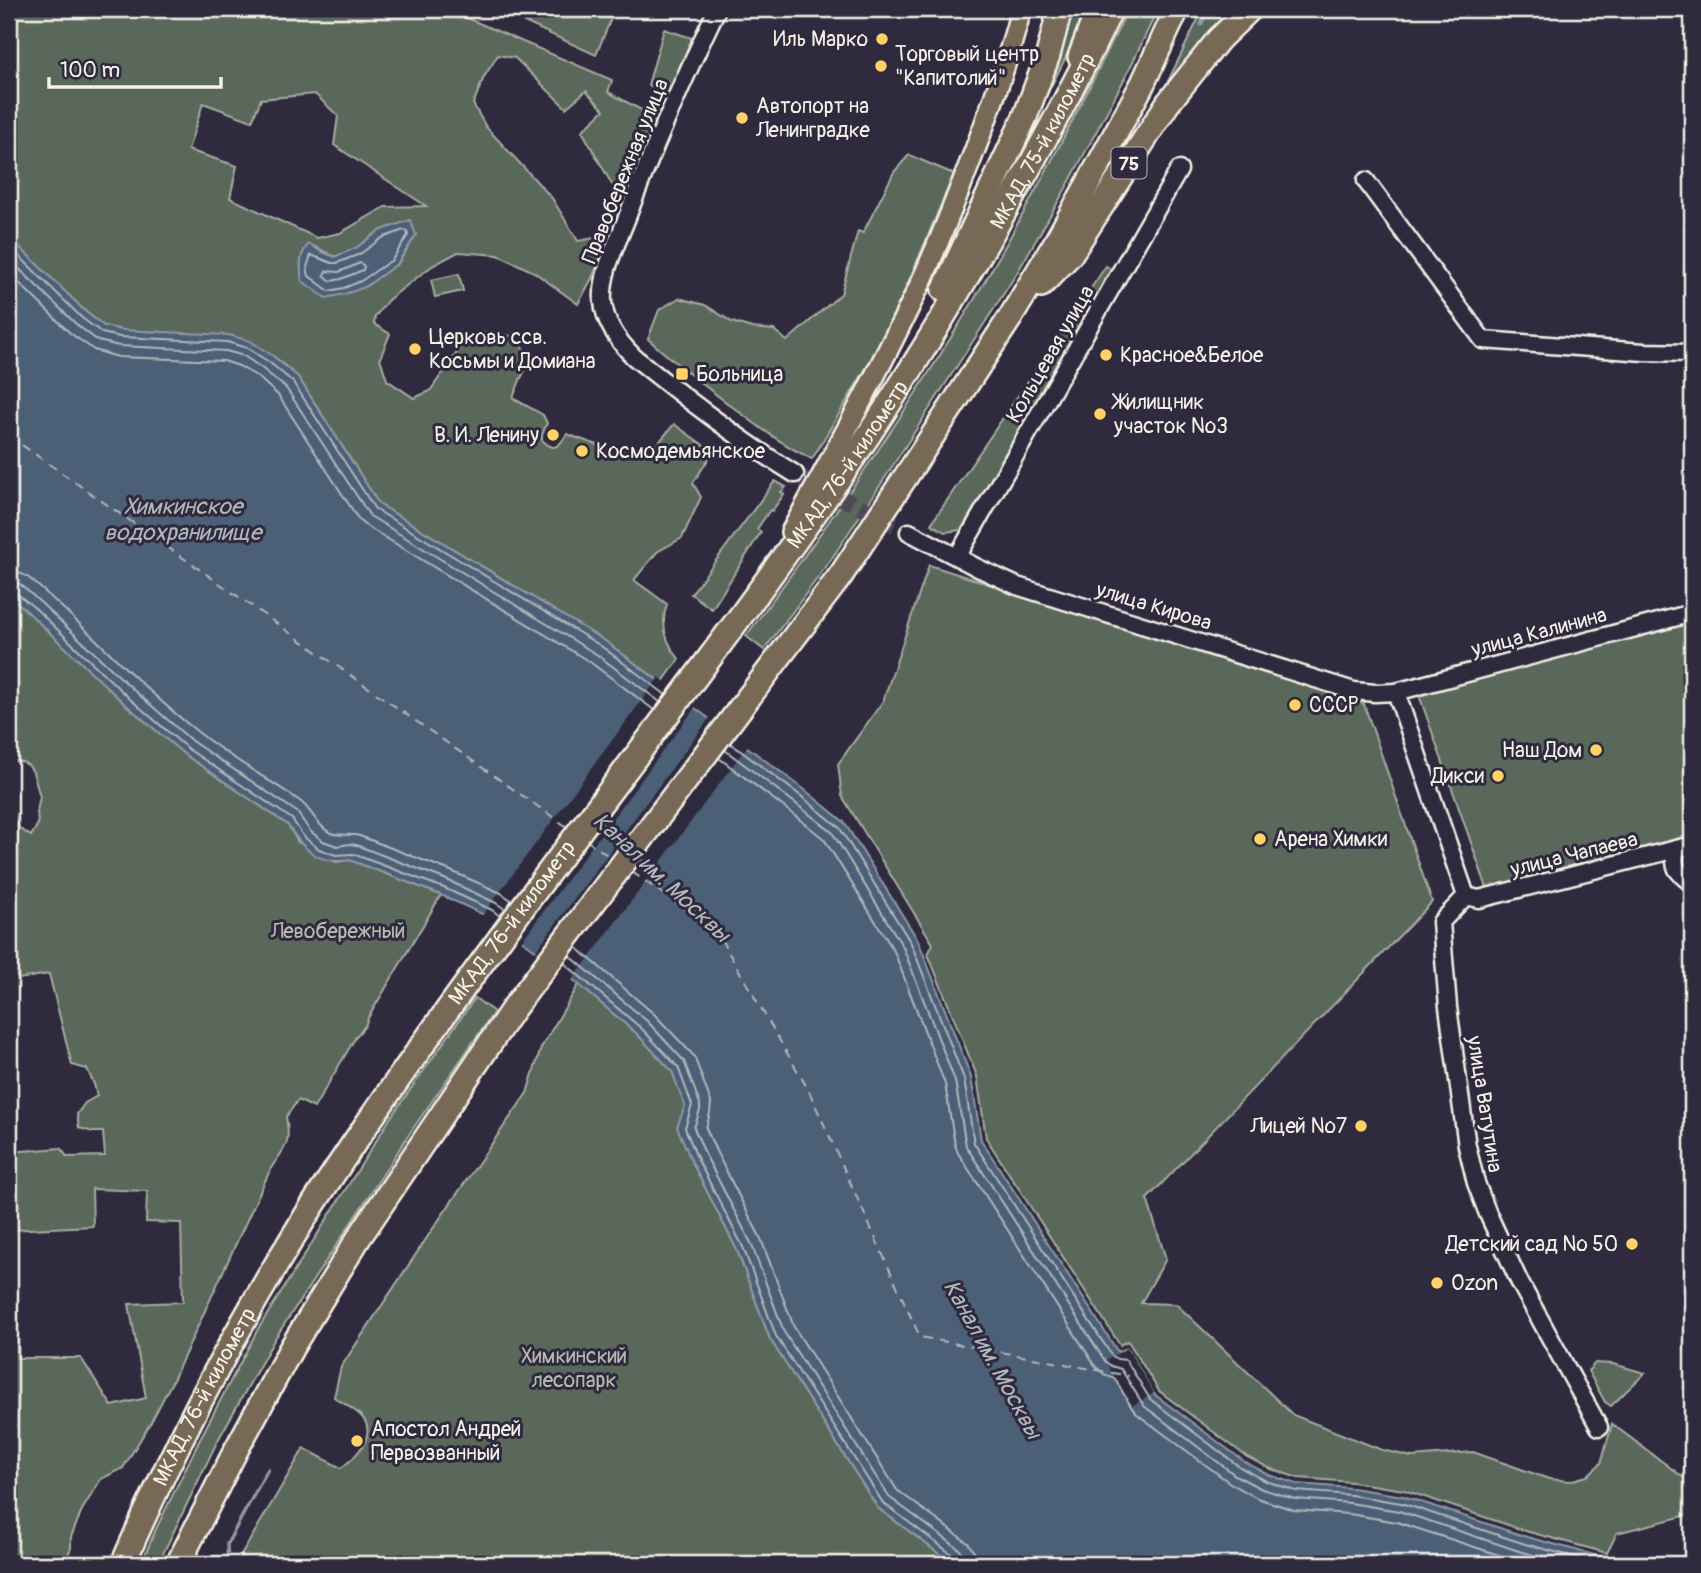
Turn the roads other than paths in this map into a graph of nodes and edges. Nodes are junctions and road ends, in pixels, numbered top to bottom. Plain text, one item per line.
1 (717, 9) edge
2 (1021, 9) edge
3 (1060, 9) edge
4 (1096, 9) edge
5 (1111, 9) edge
6 (1177, 9) edge
7 (1250, 9) edge
8 (1053, 125) junction
9 (1179, 170) dead end
10 (1366, 181) dead end
11 (971, 272) joint
12 (1010, 318) junction
13 (1692, 353) edge
14 (890, 404) junction
15 (795, 474) tunnel mouth
16 (909, 532) tunnel mouth
17 (957, 557) junction
18 (754, 598) junction
19 (1692, 613) edge
20 (1396, 692) junction
21 (1684, 847) edge
22 (1692, 884) edge
23 (1466, 896) junction
24 (1599, 1427) dead end
25 (123, 1564) edge
26 (178, 1564) edge

1 - 15 street, Правобережная улица
2 - 18 main road
3 - 14 highway
4 - 8 main road
5 - 8 highway, МКАД, 75-й километр
6 - 12 highway
7 - 12 highway, 75
8 - 11 highway, МКАД, 75-й километр
9 - 17 street, Кольцевая улица
10 - 13 street
11 - 14 highway, МКАД, 76-й километр
12 - 26 highway
14 - 18 highway, МКАД, 76-й километр
16 - 17 street, улица Кирова
17 - 20 street, улица Кирова
18 - 25 highway, МКАД, 76-й километр
19 - 20 street, улица Калинина
20 - 23 street
21 - 22 street
21 - 23 street, улица Чапаева
23 - 24 street, улица Ватутина

